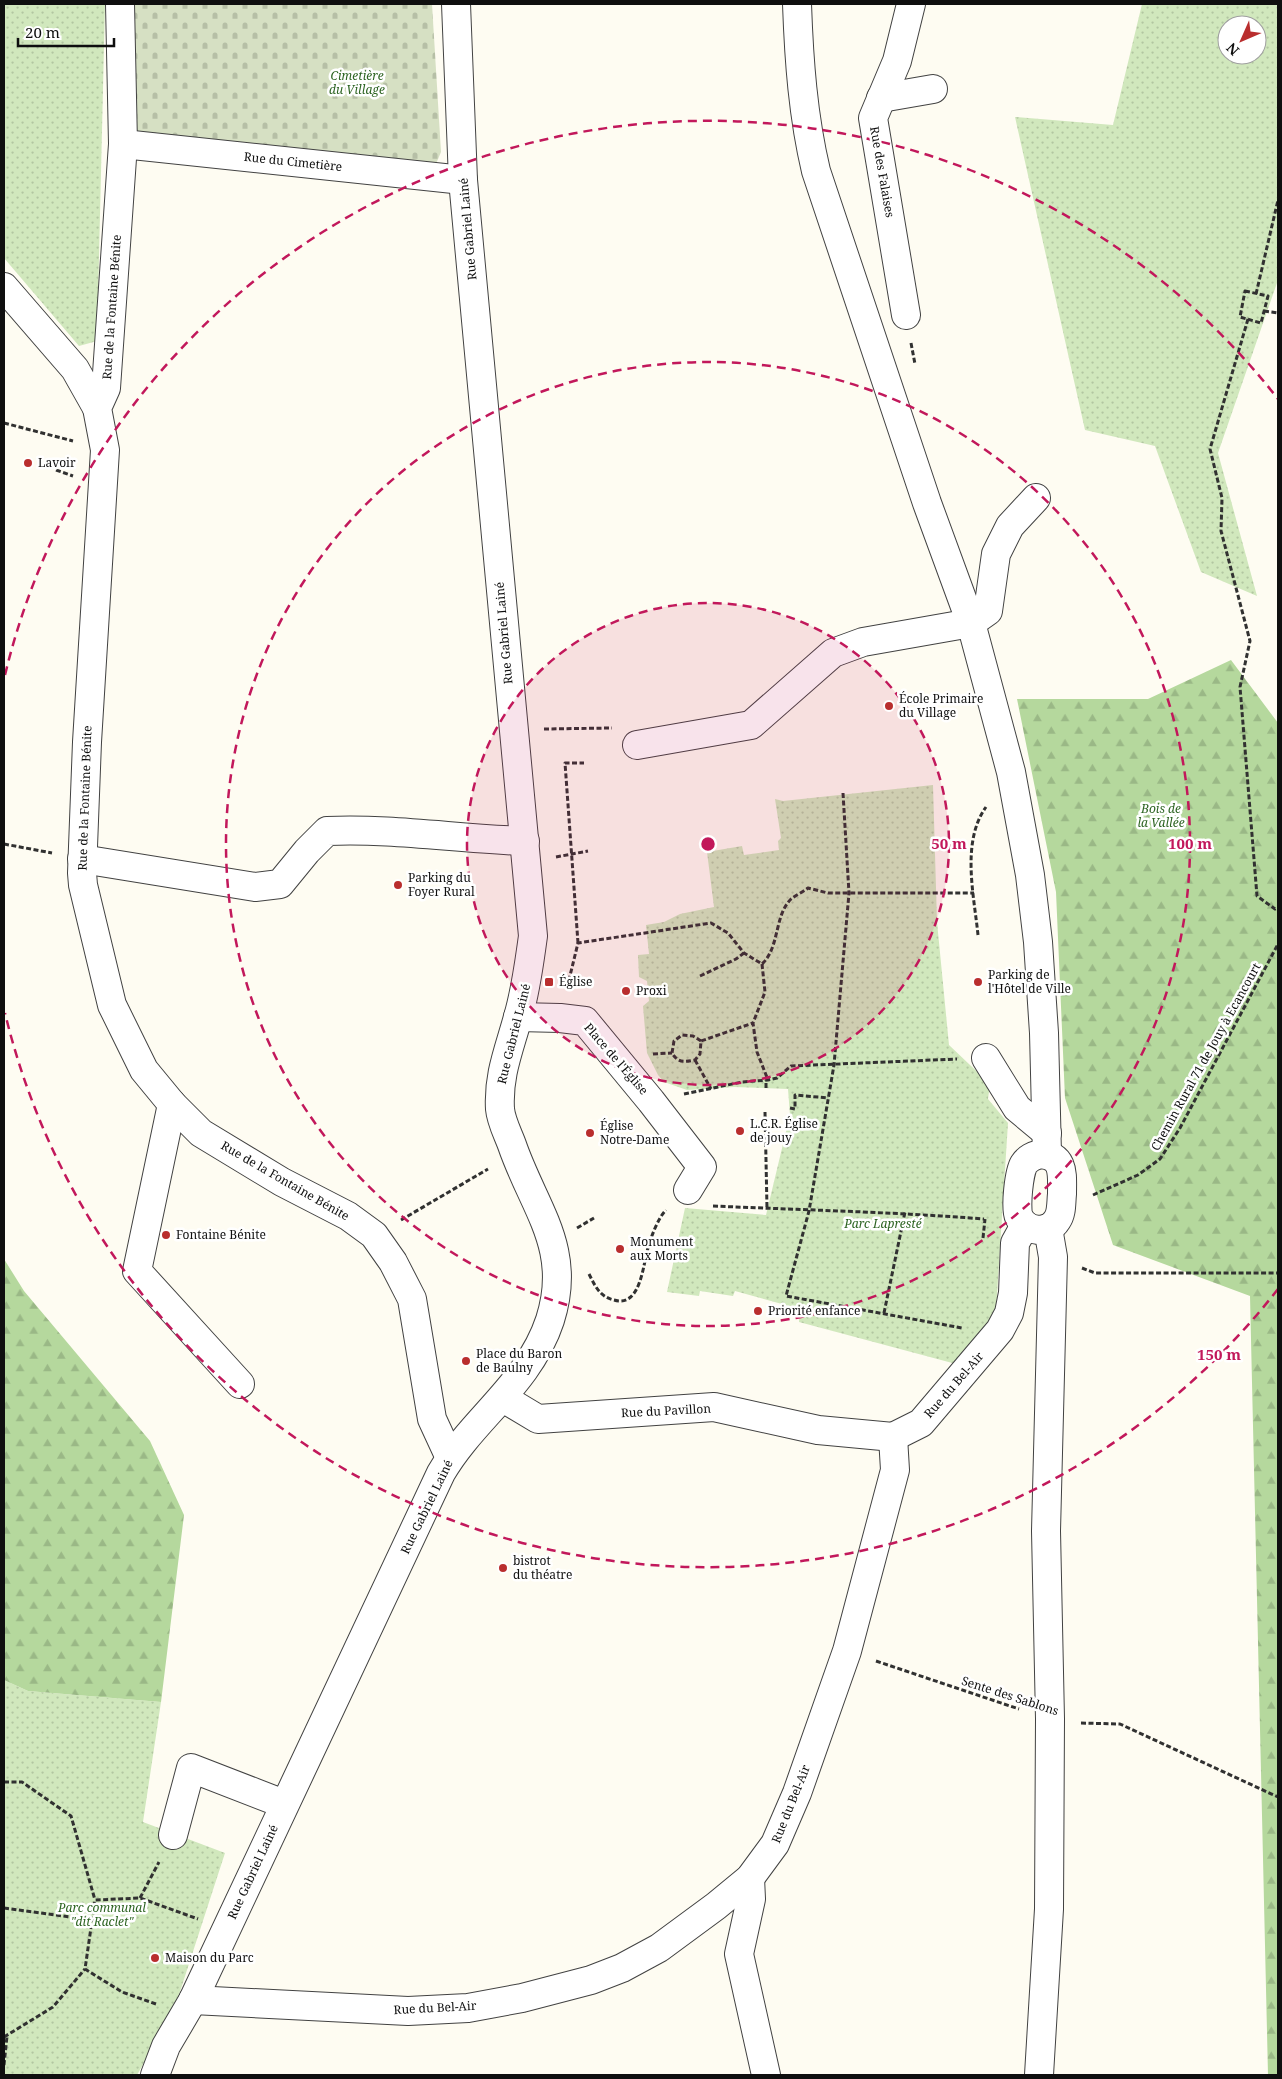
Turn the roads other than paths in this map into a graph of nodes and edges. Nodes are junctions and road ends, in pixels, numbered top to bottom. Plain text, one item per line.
1 (120, 4) edge
2 (456, 4) edge
3 (797, 4) edge
4 (911, 4) edge
5 (933, 90) dead end
6 (881, 98) junction
7 (123, 144) junction
8 (437, 160) dead end
9 (463, 180) junction
10 (4, 287) edge
11 (906, 315) dead end
12 (97, 408) junction
13 (1036, 498) dead end
14 (971, 623) junction
15 (637, 745) road end
16 (525, 841) junction
17 (82, 859) junction
18 (518, 1017) junction
19 (986, 1058) dead end
20 (172, 1104) junction
21 (1047, 1144) junction
22 (687, 1201) road end
23 (1045, 1222) junction
24 (240, 1384) dead end
25 (504, 1398) junction
26 (893, 1437) junction
27 (450, 1458) junction
28 (284, 1804) junction
29 (173, 1834) road end
30 (750, 1878) junction
31 (193, 2000) junction
32 (155, 2075) edge
33 (766, 2075) edge
34 (1039, 2075) edge

1 - 7 street, Rue de la Fontaine Bénite
2 - 9 street, Rue Gabriel Lainé
3 - 14 street
4 - 6 street, Rue des Falaises
5 - 6 street
6 - 11 street, Rue des Falaises
7 - 9 street, Rue du Cimetière
7 - 12 street, Rue de la Fontaine Bénite
8 - 9 street
9 - 16 street, Rue Gabriel Lainé
10 - 12 street
12 - 17 street, Rue de la Fontaine Bénite
13 - 14 street
14 - 15 street
14 - 21 street
16 - 17 street
16 - 18 street, Rue Gabriel Lainé
17 - 20 street, Rue de la Fontaine Bénite
18 - 22 street, Place de l'Église
18 - 25 street, Rue Gabriel Lainé
19 - 21 street
20 - 24 street
20 - 27 street, Rue de la Fontaine Bénite
21 - 23 street
21 - 23 street
23 - 26 street, Rue du Bel-Air
23 - 34 street
25 - 26 street, Rue du Pavillon
25 - 27 street, Rue Gabriel Lainé
26 - 30 street, Rue du Bel-Air
27 - 28 street, Rue Gabriel Lainé
28 - 29 street
28 - 31 street, Rue Gabriel Lainé
30 - 31 street, Rue du Bel-Air
30 - 33 street
31 - 32 street, Rue Gabriel Lainé

